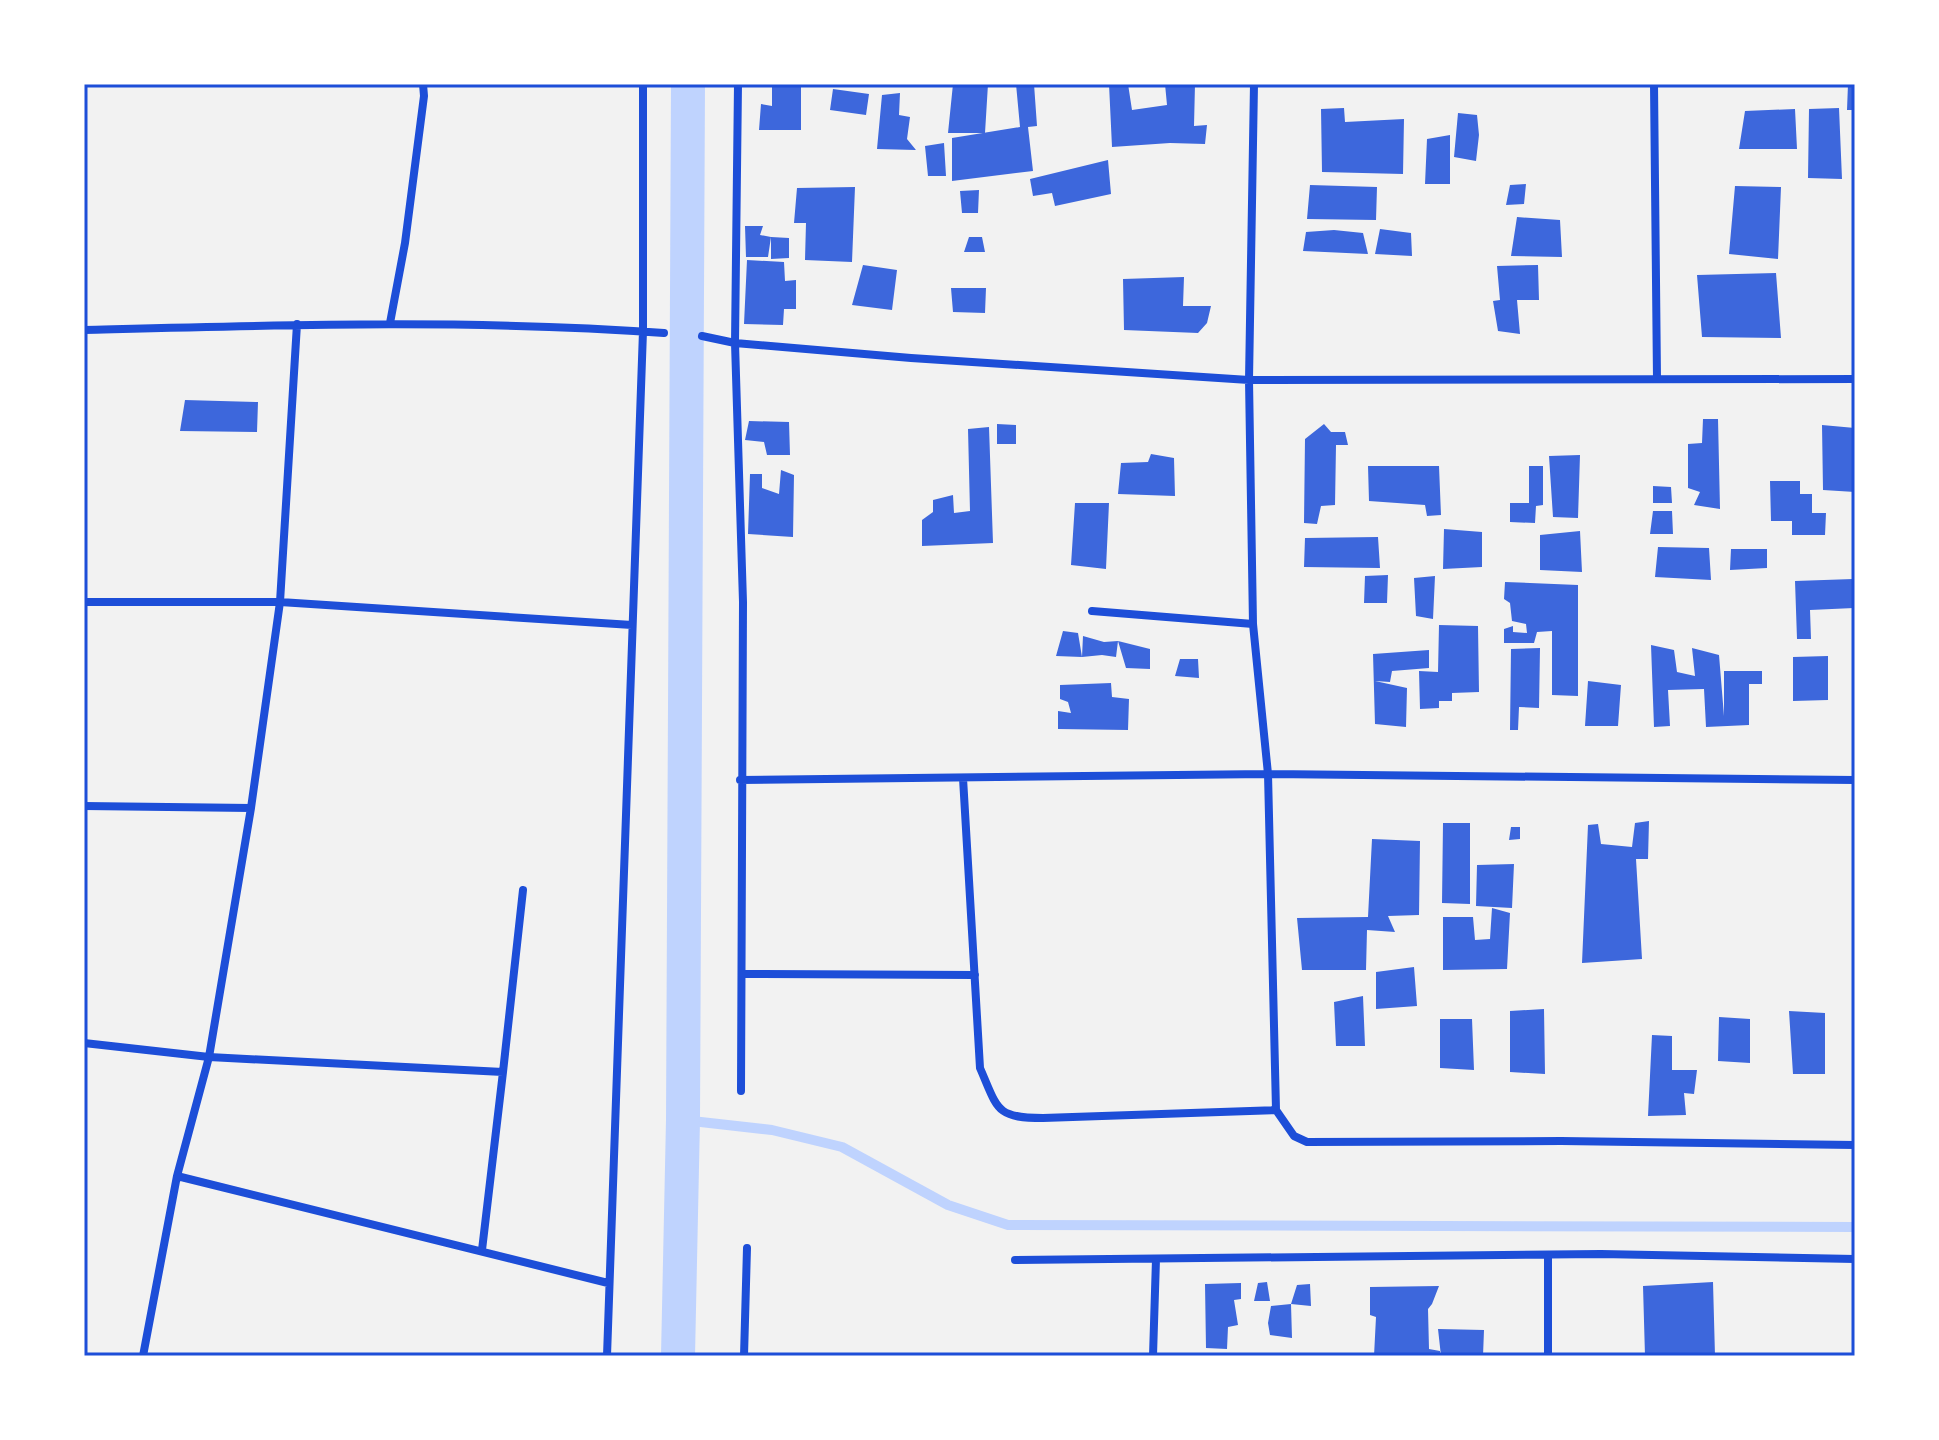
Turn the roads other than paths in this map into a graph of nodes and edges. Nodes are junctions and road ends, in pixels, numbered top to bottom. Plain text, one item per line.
1 (423, 84) edge
2 (643, 84) edge
3 (738, 84) edge
4 (1254, 84) edge
5 (1654, 84) edge
6 (390, 323) junction
7 (297, 324) junction
8 (84, 330) edge
9 (643, 331) junction
10 (664, 333) dead end
11 (702, 336) dead end
12 (735, 343) junction
13 (1657, 379) junction
14 (1855, 379) edge
15 (1249, 380) junction
16 (84, 602) edge
17 (280, 602) junction
18 (1092, 611) dead end
19 (1253, 624) junction
20 (632, 625) junction
21 (1268, 774) junction
22 (963, 778) junction
23 (740, 780) junction
24 (1855, 780) edge
25 (84, 806) edge
26 (251, 808) junction
27 (523, 890) dead end
28 (743, 974) junction
29 (975, 975) junction
30 (84, 1043) edge
31 (209, 1057) junction
32 (503, 1072) junction
33 (741, 1091) dead end
34 (1276, 1110) junction
35 (1855, 1145) edge
36 (177, 1176) junction
37 (747, 1248) dead end
38 (482, 1250) junction
39 (1548, 1256) junction
40 (1156, 1259) junction
41 (1855, 1259) edge
42 (1015, 1260) dead end
43 (608, 1283) junction
44 (143, 1356) edge
45 (607, 1356) edge
46 (744, 1356) edge
47 (1153, 1356) edge
48 (1548, 1356) edge

1 - 6 street
2 - 9 street
3 - 12 street
4 - 15 street
5 - 13 street
6 - 7 street
6 - 9 street
7 - 8 street
7 - 17 street
9 - 10 street
9 - 20 street
11 - 12 street
12 - 15 street
12 - 23 street
13 - 14 street
13 - 15 street
15 - 19 street
16 - 17 street
17 - 20 street
17 - 26 street
18 - 19 street
19 - 21 street
20 - 43 street
21 - 22 street
21 - 24 street
21 - 34 street
22 - 23 street
22 - 29 street
23 - 28 street
25 - 26 street
26 - 31 street
27 - 32 street
28 - 29 street
28 - 33 street
29 - 34 street
30 - 31 street
31 - 32 street
31 - 36 street
32 - 38 street
34 - 35 street
36 - 38 street
36 - 44 street
37 - 46 street
38 - 43 street
39 - 40 street
39 - 41 street
39 - 48 street
40 - 42 street
40 - 47 street
43 - 45 street

